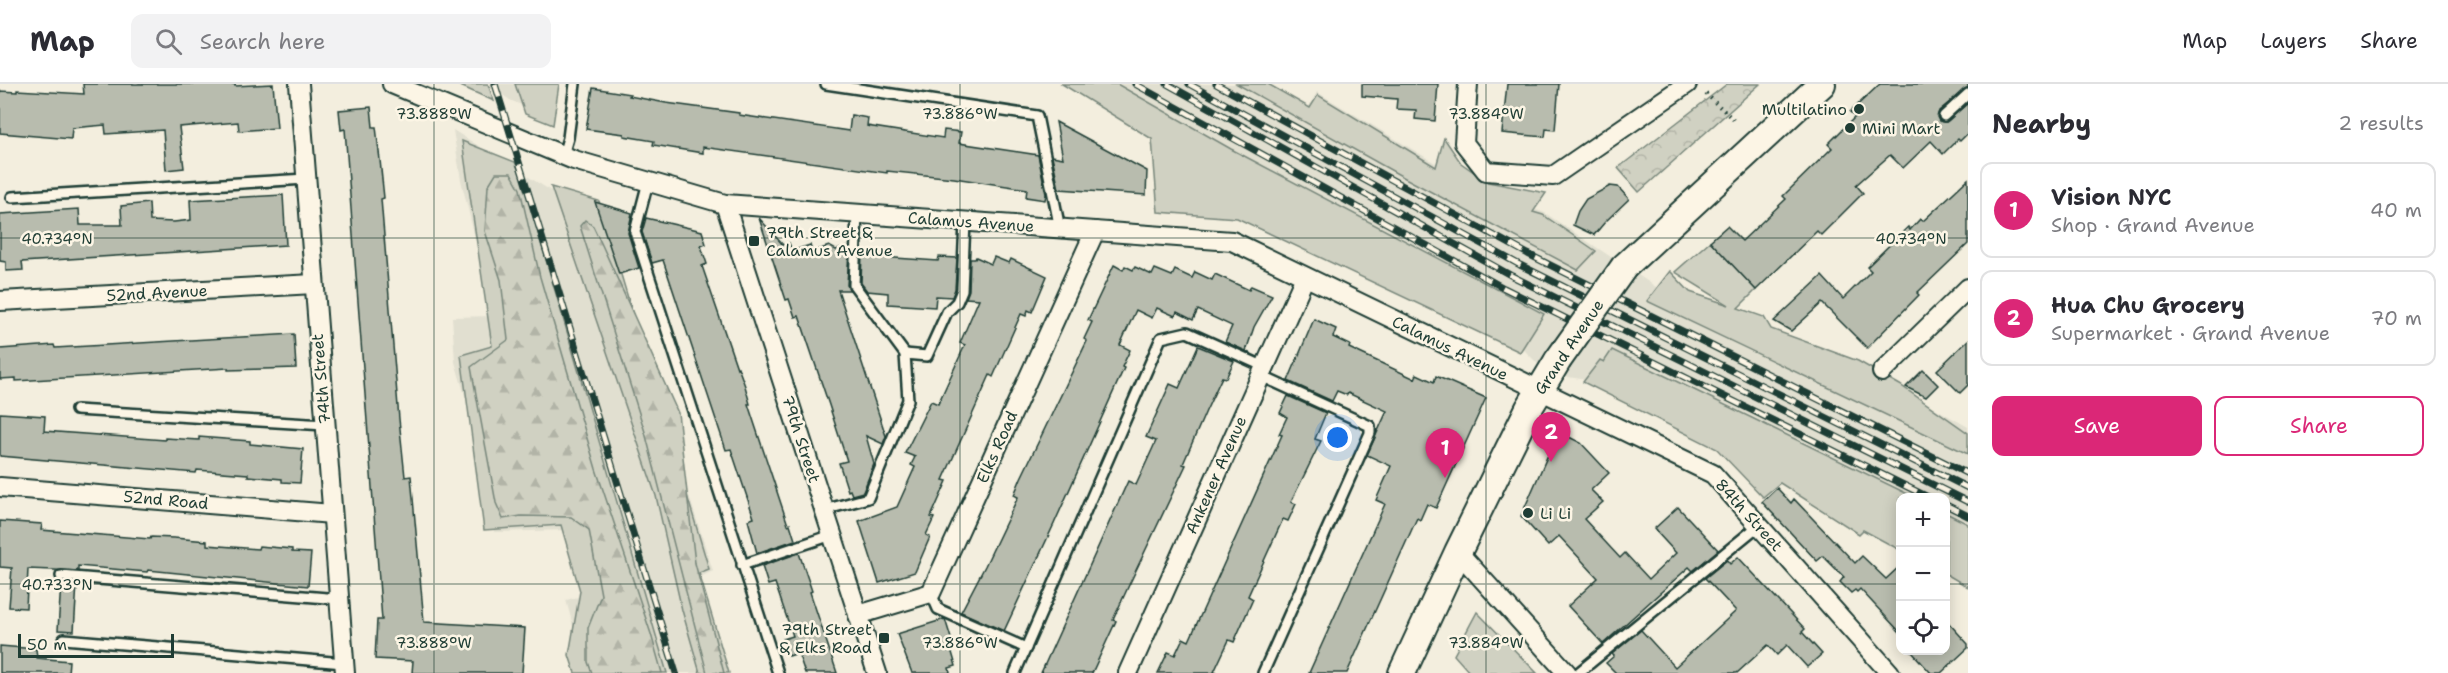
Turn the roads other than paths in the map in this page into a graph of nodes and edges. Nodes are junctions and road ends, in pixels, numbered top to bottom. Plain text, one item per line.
1 (299, 84) edge
2 (392, 84) edge
3 (574, 84) edge
4 (826, 84) edge
5 (1468, 84) edge
6 (1687, 84) edge
7 (1822, 84) edge
8 (1968, 94) edge
9 (1944, 116) dead end
10 (563, 155) junction
11 (306, 179) junction
12 (648, 182) junction
13 (12, 197) dead end
14 (725, 204) junction
15 (857, 214) junction
16 (965, 222) junction
17 (1060, 229) junction
18 (1095, 231) junction
19 (1305, 277) junction
20 (314, 284) junction
21 (1968, 288) edge
22 (0, 302) edge
23 (905, 354) junction
24 (1263, 372) junction
25 (1882, 372) dead end
26 (1538, 391) junction
27 (76, 410) dead end
28 (325, 425) junction
29 (0, 487) edge
30 (824, 510) junction
31 (332, 514) junction
32 (1758, 526) junction
33 (832, 535) junction
34 (1458, 552) junction
35 (742, 565) junction
36 (61, 576) dead end
37 (931, 593) junction
38 (339, 599) junction
39 (858, 615) junction
40 (64, 639) dead end
41 (1026, 648) junction
42 (344, 668) edge
43 (778, 673) edge
44 (877, 673) edge
45 (1015, 673) edge
46 (1128, 673) edge
47 (1263, 673) edge
48 (1402, 673) edge
49 (1567, 673) edge
50 (1578, 673) edge
51 (1890, 673) edge

1 - 11 street, 74th Street
2 - 10 street, Calamus Avenue
3 - 10 lane
4 - 17 lane
5 - 6 street
7 - 26 main road, Grand Avenue, bridge
8 - 9 lane
10 - 12 street, Calamus Avenue
11 - 13 lane
11 - 20 street, 74th Street
12 - 14 street, Calamus Avenue
12 - 35 lane
14 - 15 street, Calamus Avenue
14 - 30 street, 79th Street
15 - 16 street, Calamus Avenue
15 - 23 lane
16 - 17 street, Calamus Avenue
16 - 23 lane
17 - 18 street, Calamus Avenue
18 - 19 street, Calamus Avenue
18 - 37 street, Elks Road
19 - 24 street, Ankener Avenue
19 - 26 street, Calamus Avenue
20 - 22 street, 52nd Avenue
20 - 28 street, 74th Street
21 - 25 street
23 - 30 lane
24 - 41 lane
24 - 46 street, Ankener Avenue
24 - 47 lane
26 - 32 street, 84th Street
26 - 34 main road, Grand Avenue
27 - 28 lane
28 - 31 street, 74th Street
29 - 31 street, 52nd Road
30 - 33 street, 79th Street
31 - 38 street, 74th Street
32 - 50 lane
32 - 51 street, 84th Street
33 - 35 lane
33 - 39 street, 79th Street
34 - 48 main road, Grand Avenue
34 - 49 street
35 - 43 lane
36 - 38 lane
37 - 39 street
37 - 41 lane
38 - 42 street, 74th Street
39 - 44 street, 79th Street
40 - 42 lane
41 - 45 lane

